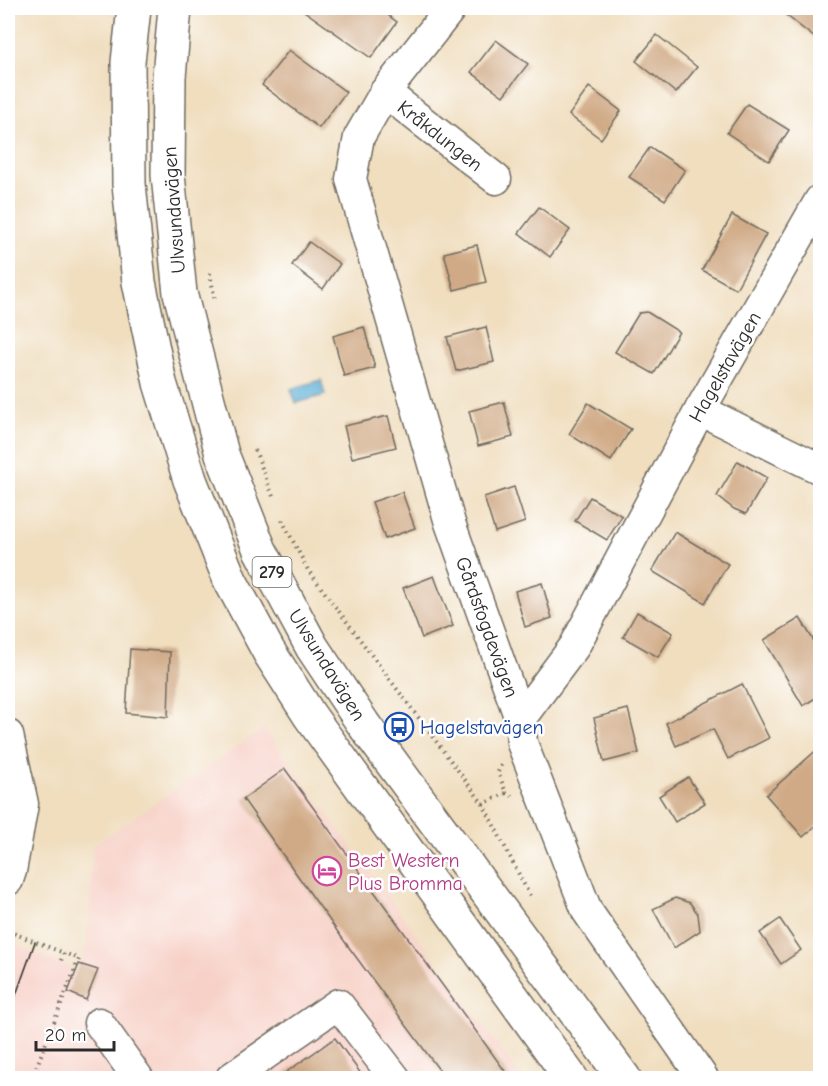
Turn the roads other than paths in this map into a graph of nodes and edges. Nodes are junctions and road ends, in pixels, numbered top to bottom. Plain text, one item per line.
1 (134, 8) edge
2 (175, 8) edge
3 (451, 8) edge
4 (385, 92) junction
5 (496, 179) dead end
6 (820, 200) edge
7 (700, 410) junction
8 (820, 469) edge
9 (520, 719) junction
10 (8, 735) edge
11 (8, 880) edge
12 (99, 1023) dead end
13 (138, 1078) edge
14 (231, 1078) edge
15 (394, 1078) edge
16 (571, 1078) edge
17 (624, 1078) edge
18 (703, 1078) edge

1 - 16 main road, Ulvsundavägen
2 - 17 main road, Ulvsundavägen / 279
3 - 4 street
4 - 5 street, Kråkdungen
4 - 9 street, Gårdsfogdevägen
6 - 7 street, Hagelstavägen
7 - 8 street
7 - 9 street, Hagelstavägen
9 - 18 street, Gårdsfogdevägen
10 - 11 street
12 - 13 street
14 - 15 street

